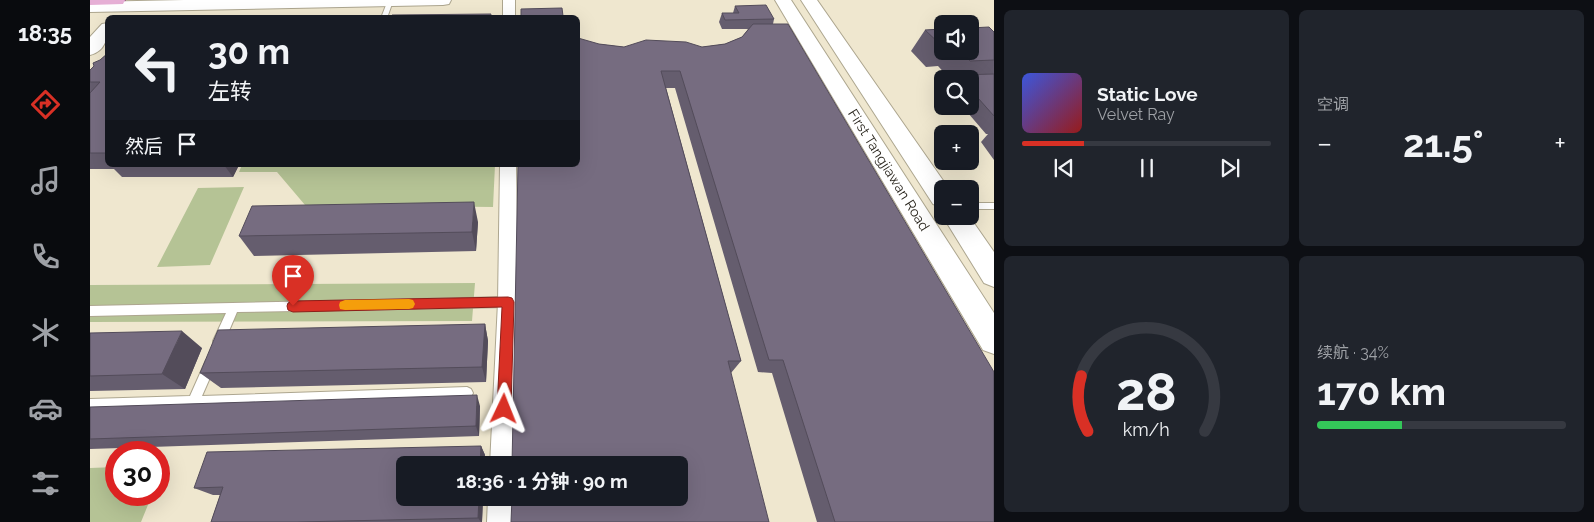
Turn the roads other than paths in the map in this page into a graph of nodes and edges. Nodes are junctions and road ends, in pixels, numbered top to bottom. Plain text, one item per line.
1 (443, 0) edge
2 (509, 0) edge
3 (783, 0) edge
4 (809, 0) edge
5 (390, 1) edge
6 (111, 4) edge
7 (190, 4) junction
8 (154, 15) edge
9 (385, 15) edge
10 (509, 15) edge
11 (90, 20) edge
12 (99, 44) edge
13 (90, 65) edge
14 (508, 167) edge
15 (934, 186) edge
16 (979, 206) edge
17 (994, 206) edge
18 (961, 225) edge
19 (994, 274) edge
20 (508, 302) junction
21 (234, 308) junction
22 (90, 311) edge
23 (994, 340) edge
24 (467, 393) edge
25 (193, 402) junction
26 (90, 405) edge
27 (502, 456) edge
28 (501, 506) edge
29 (500, 522) edge

1 - 5 street
2 - 10 street
3 - 23 street, First Tangjiawan Road
4 - 15 street, First Tangjiawan Road
5 - 7 street
5 - 9 lane
6 - 7 street
6 - 11 street
7 - 8 street
12 - 13 street
14 - 20 street
16 - 17 lane
18 - 19 street
20 - 21 lane
20 - 27 street
21 - 22 lane
21 - 25 lane
24 - 25 lane
25 - 26 lane
28 - 29 street

